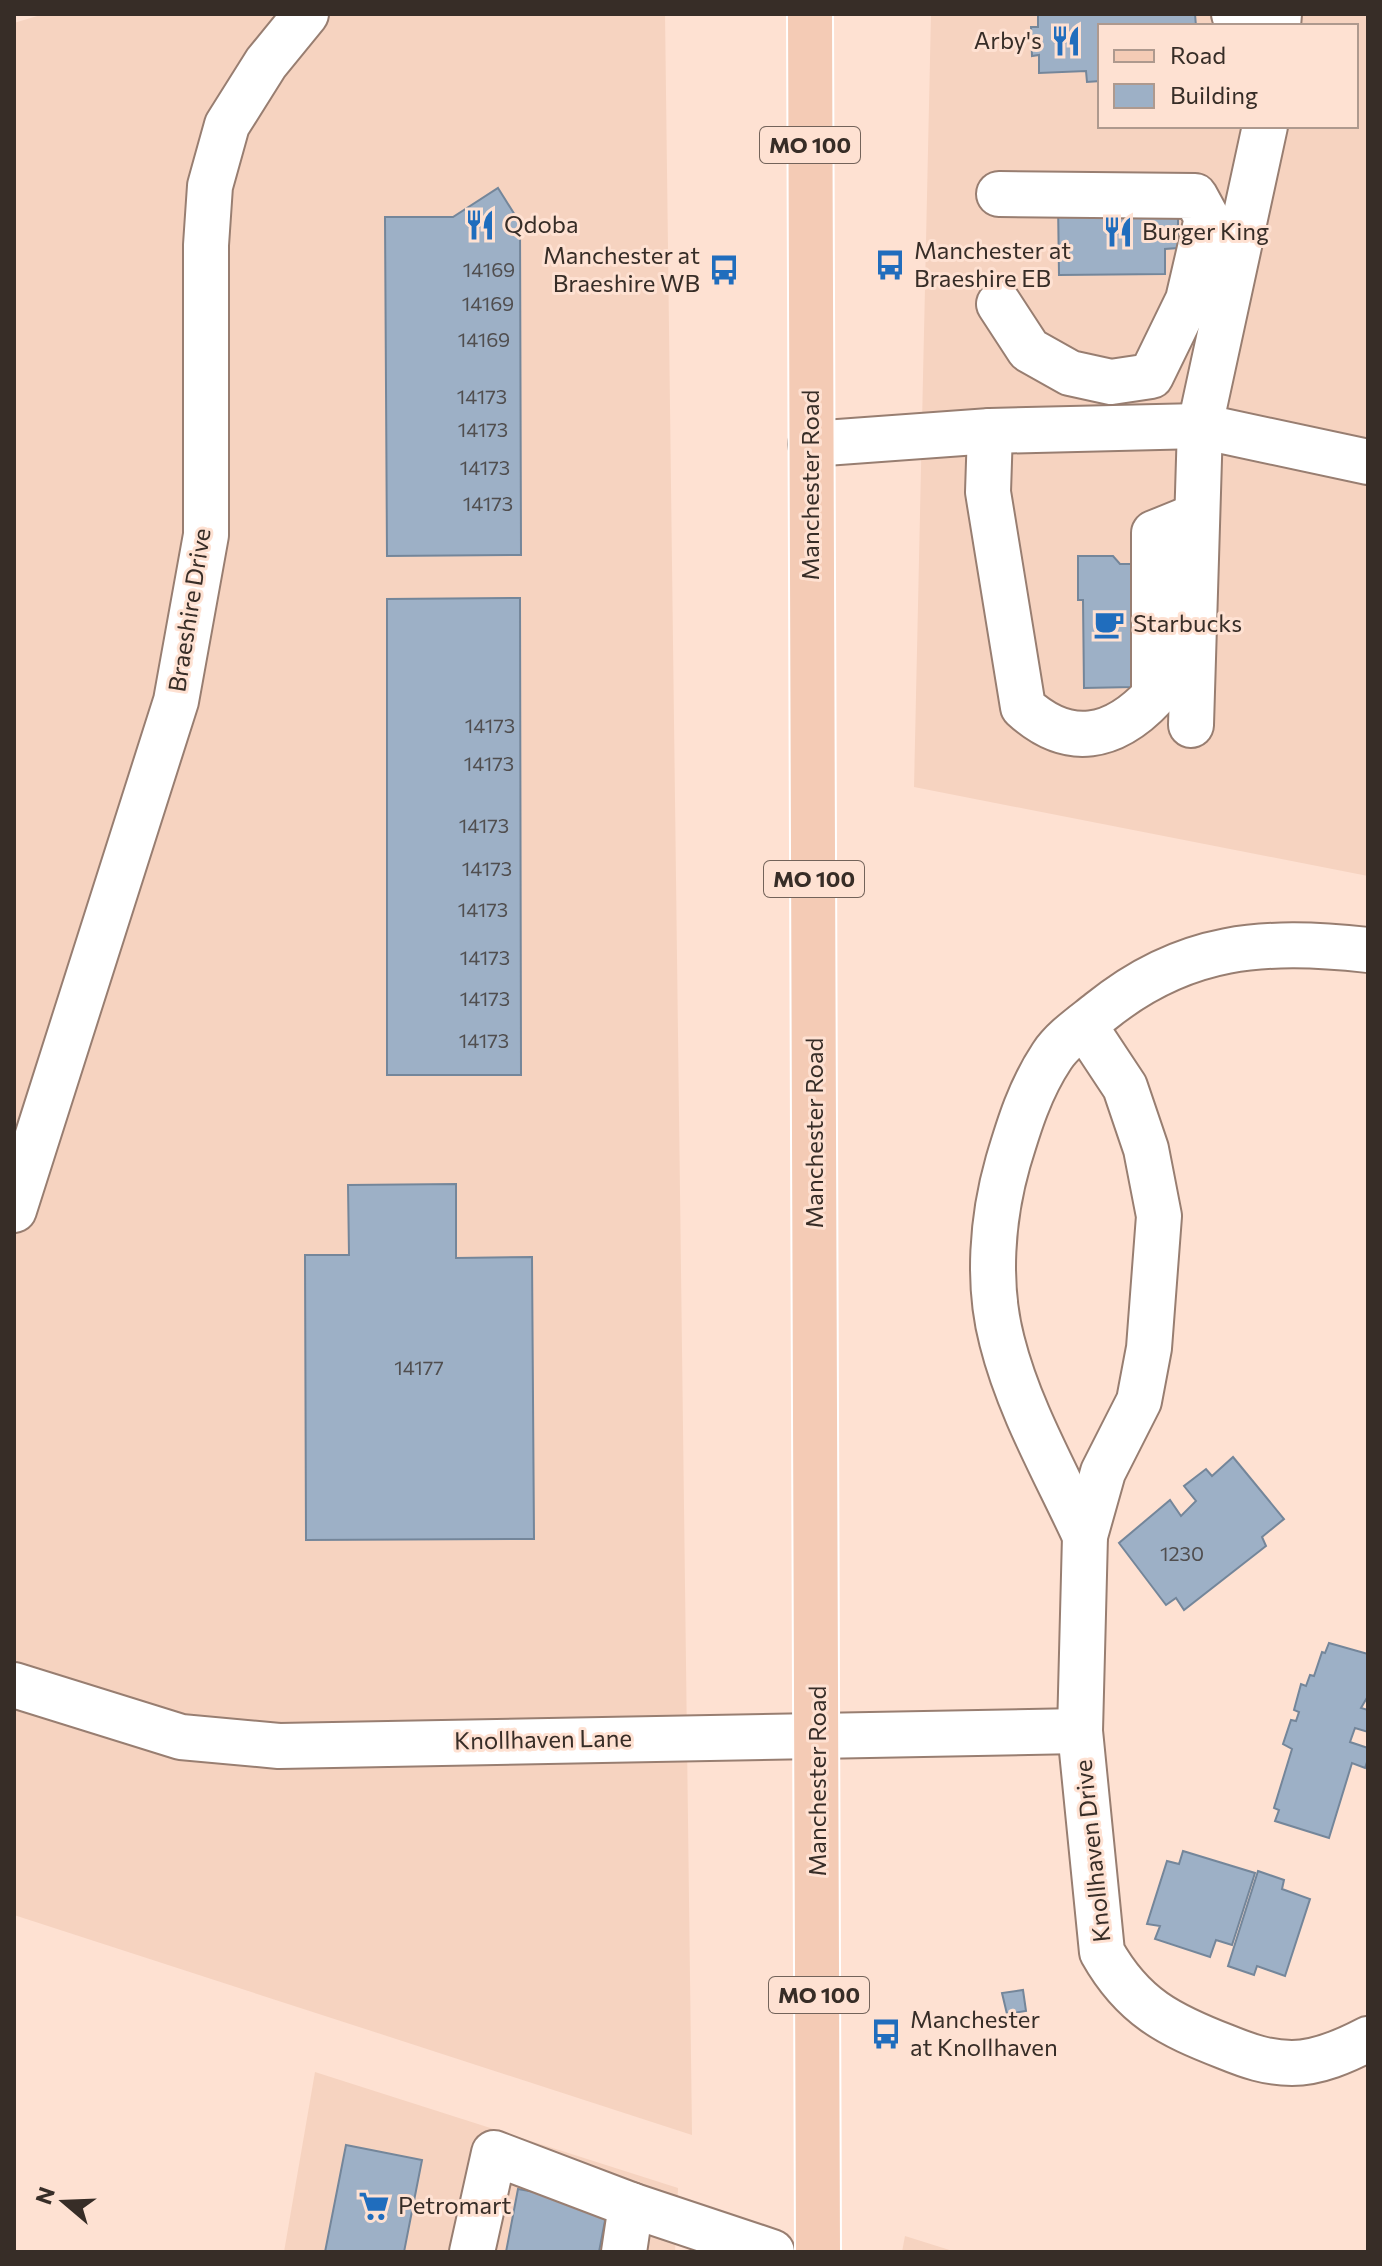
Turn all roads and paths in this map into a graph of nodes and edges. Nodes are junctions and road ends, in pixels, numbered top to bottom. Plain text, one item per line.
1 (306, 14) edge
2 (810, 14) edge
3 (1265, 128) edge
4 (999, 194) dead end
5 (999, 304) dead end
6 (1200, 426) junction
7 (990, 431) junction
8 (811, 444) junction
9 (1368, 462) edge
10 (1196, 516) junction
11 (1191, 725) dead end
12 (1368, 950) edge
13 (1084, 1025) junction
14 (14, 1210) edge
15 (1085, 1536) junction
16 (14, 1685) edge
17 (1080, 1731) junction
18 (818, 1738) junction
19 (1368, 2039) edge
20 (631, 2205) junction
21 (472, 2252) edge
22 (624, 2252) edge
23 (772, 2252) edge
24 (818, 2252) edge

1 - 14 street, Braeshire Drive
2 - 8 main road, Manchester Road / MO 100
3 - 6 street
4 - 5 street
6 - 7 street
6 - 9 street
6 - 10 street
7 - 8 street
7 - 10 street
8 - 18 main road, Manchester Road / MO 100
10 - 11 street
12 - 13 street, Knollhaven Drive
13 - 15 street, Knollhaven Drive
13 - 15 street, Knollhaven Drive
15 - 17 street, Knollhaven Drive
16 - 18 street, Knollhaven Lane
17 - 18 street, Knollhaven Lane
17 - 19 street, Knollhaven Drive
18 - 24 main road, Manchester Road / MO 100
20 - 21 street
20 - 22 street
20 - 23 street

